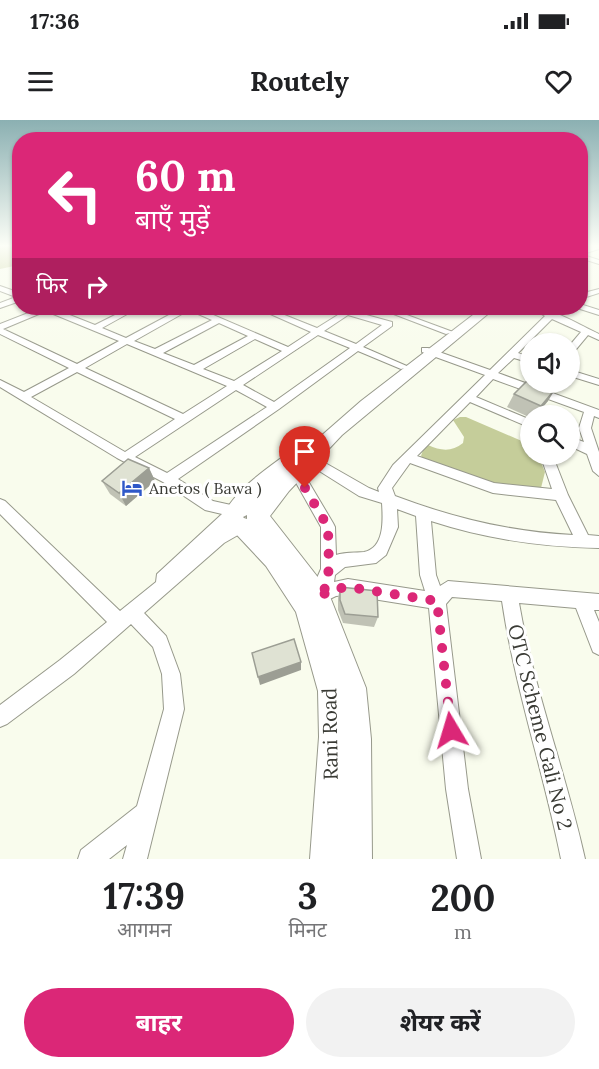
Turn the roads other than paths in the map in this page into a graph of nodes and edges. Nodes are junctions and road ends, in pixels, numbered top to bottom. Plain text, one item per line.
1 (31, 315) edge
2 (64, 315) edge
3 (120, 315) edge
4 (173, 315) edge
5 (207, 315) edge
6 (278, 315) edge
7 (343, 315) edge
8 (358, 315) edge
9 (409, 315) edge
10 (472, 315) edge
11 (479, 315) edge
12 (551, 315) joint
13 (219, 320) junction
14 (95, 328) junction
15 (0, 329) edge
16 (587, 331) junction
17 (319, 332) junction
18 (449, 332) junction
19 (254, 336) junction
20 (599, 337) edge
21 (580, 339) edge
22 (124, 340) junction
23 (356, 347) junction
24 (288, 350) junction
25 (429, 352) junction
26 (155, 353) junction
27 (511, 354) junction
28 (520, 357) edge
29 (404, 367) junction
30 (75, 368) junction
31 (195, 369) junction
32 (491, 374) junction
33 (580, 376) edge
34 (599, 382) edge
35 (0, 383) edge
36 (236, 386) junction
37 (25, 396) junction
38 (467, 397) junction
39 (275, 407) junction
40 (594, 412) edge
41 (184, 419) junction
42 (520, 419) edge
43 (580, 446) edge
44 (592, 451) junction
45 (126, 457) junction
46 (409, 458) junction
47 (302, 465) junction
48 (550, 465) edge
49 (599, 471) edge
50 (168, 479) junction
51 (561, 495) junction
52 (389, 500) junction
53 (0, 505) edge
54 (423, 513) junction
55 (246, 518) junction
56 (592, 542) edge
57 (329, 570) junction
58 (509, 595) junction
59 (312, 600) junction
60 (437, 601) junction
61 (591, 601) edge
62 (132, 612) junction
63 (599, 646) edge
64 (0, 717) edge
65 (147, 813) junction
66 (90, 859) edge
67 (135, 859) edge
68 (328, 859) edge
69 (354, 859) edge
70 (469, 859) edge
71 (573, 859) edge

1 - 15 street
2 - 14 street
3 - 14 street
4 - 22 street
5 - 13 street
6 - 17 street
7 - 17 street
8 - 23 street
9 - 18 street
10 - 18 highway
11 - 25 highway
12 - 16 street
12 - 27 street
13 - 19 street
13 - 26 street
14 - 22 street
15 - 30 street
16 - 20 street
16 - 21 street
17 - 23 street
17 - 24 street
18 - 25 highway
19 - 24 street
19 - 31 street
22 - 26 street
22 - 30 street
23 - 29 street
23 - 39 street
24 - 36 street
25 - 29 highway
25 - 32 street
25 - 47 highway
26 - 31 street
27 - 28 street
27 - 32 street
29 - 55 highway
30 - 37 street
30 - 41 street
31 - 36 street
32 - 38 street
32 - 40 street
33 - 34 street
35 - 37 street
36 - 39 street
36 - 41 street
37 - 45 street
38 - 42 street
38 - 46 street
39 - 50 street
40 - 44 street
41 - 45 street
43 - 44 street
44 - 49 street
45 - 50 street
46 - 51 street
46 - 52 street
47 - 52 street
47 - 55 highway
47 - 57 street
48 - 51 street
50 - 55 street
51 - 56 street
52 - 54 street
52 - 57 street
53 - 62 street
54 - 56 street
54 - 60 street
55 - 59 highway, Rani Road
55 - 62 street
57 - 59 street
58 - 60 street
58 - 61 street
58 - 71 street, OTC Scheme Gali No 2
59 - 60 street
59 - 68 highway, Rani Road
59 - 69 highway
60 - 70 street
61 - 63 street
62 - 64 street
62 - 65 street
65 - 66 street
65 - 67 street

